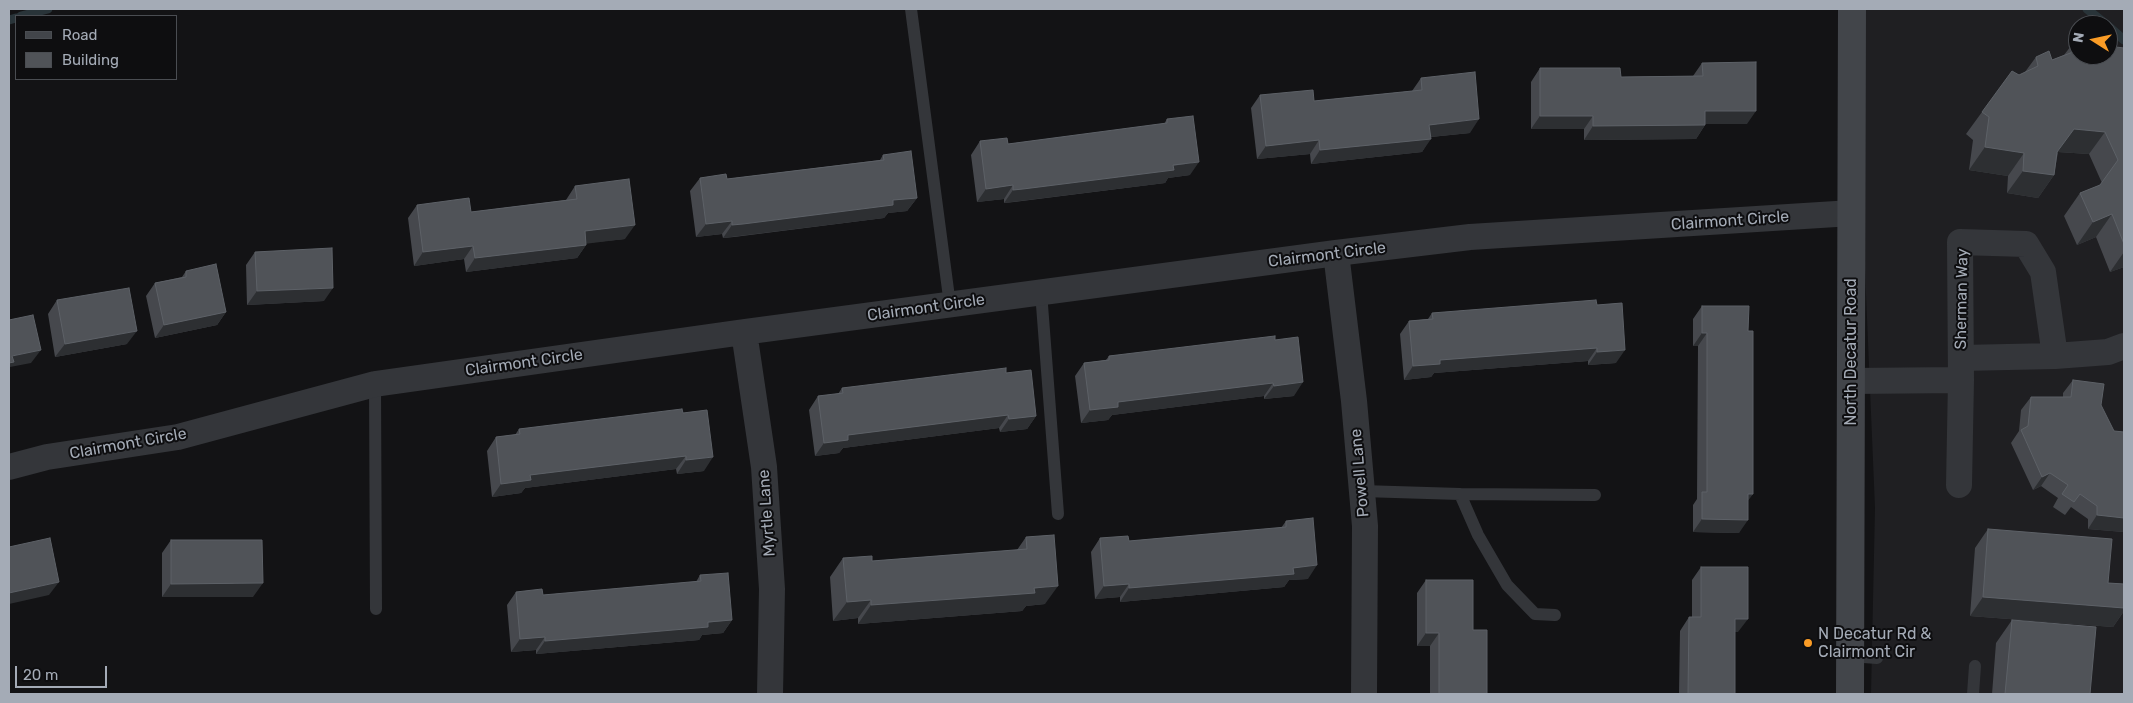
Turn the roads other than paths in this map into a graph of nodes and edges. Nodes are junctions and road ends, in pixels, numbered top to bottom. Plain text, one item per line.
1 (912, 9) edge
2 (1852, 9) edge
3 (1852, 213) junction
4 (1336, 253) junction
5 (1041, 292) junction
6 (950, 304) junction
7 (744, 332) junction
8 (2124, 346) edge
9 (2055, 356) junction
10 (1961, 369) junction
11 (1851, 381) junction
12 (374, 384) junction
13 (9, 467) edge
14 (1958, 485) dead end
15 (1362, 491) junction
16 (1460, 494) junction
17 (1595, 495) dead end
18 (1058, 514) dead end
19 (376, 609) dead end
20 (1555, 615) dead end
21 (1850, 656) junction
22 (1876, 658) dead end
23 (1975, 666) dead end
24 (770, 694) edge
25 (1364, 694) edge
26 (1850, 694) edge
27 (1973, 694) edge

1 - 6 lane
2 - 3 main road, North Decatur Road
3 - 4 street, Clairmont Circle
3 - 11 main road, North Decatur Road
4 - 5 street, Clairmont Circle
4 - 15 street, Powell Lane
5 - 6 street, Clairmont Circle
5 - 18 lane
6 - 7 street, Clairmont Circle
7 - 12 street, Clairmont Circle
7 - 24 street, Myrtle Lane
8 - 9 street, Sherman Way
9 - 10 street, Sherman Way
9 - 10 street, Sherman Way
10 - 11 street, Sherman Way
10 - 14 street, Sherman Way
11 - 21 main road, North Decatur Road
12 - 13 street, Clairmont Circle
12 - 19 lane
15 - 16 lane
15 - 25 street, Powell Lane
16 - 17 lane
16 - 20 lane
21 - 22 lane
21 - 26 main road, North Decatur Road
23 - 27 lane

